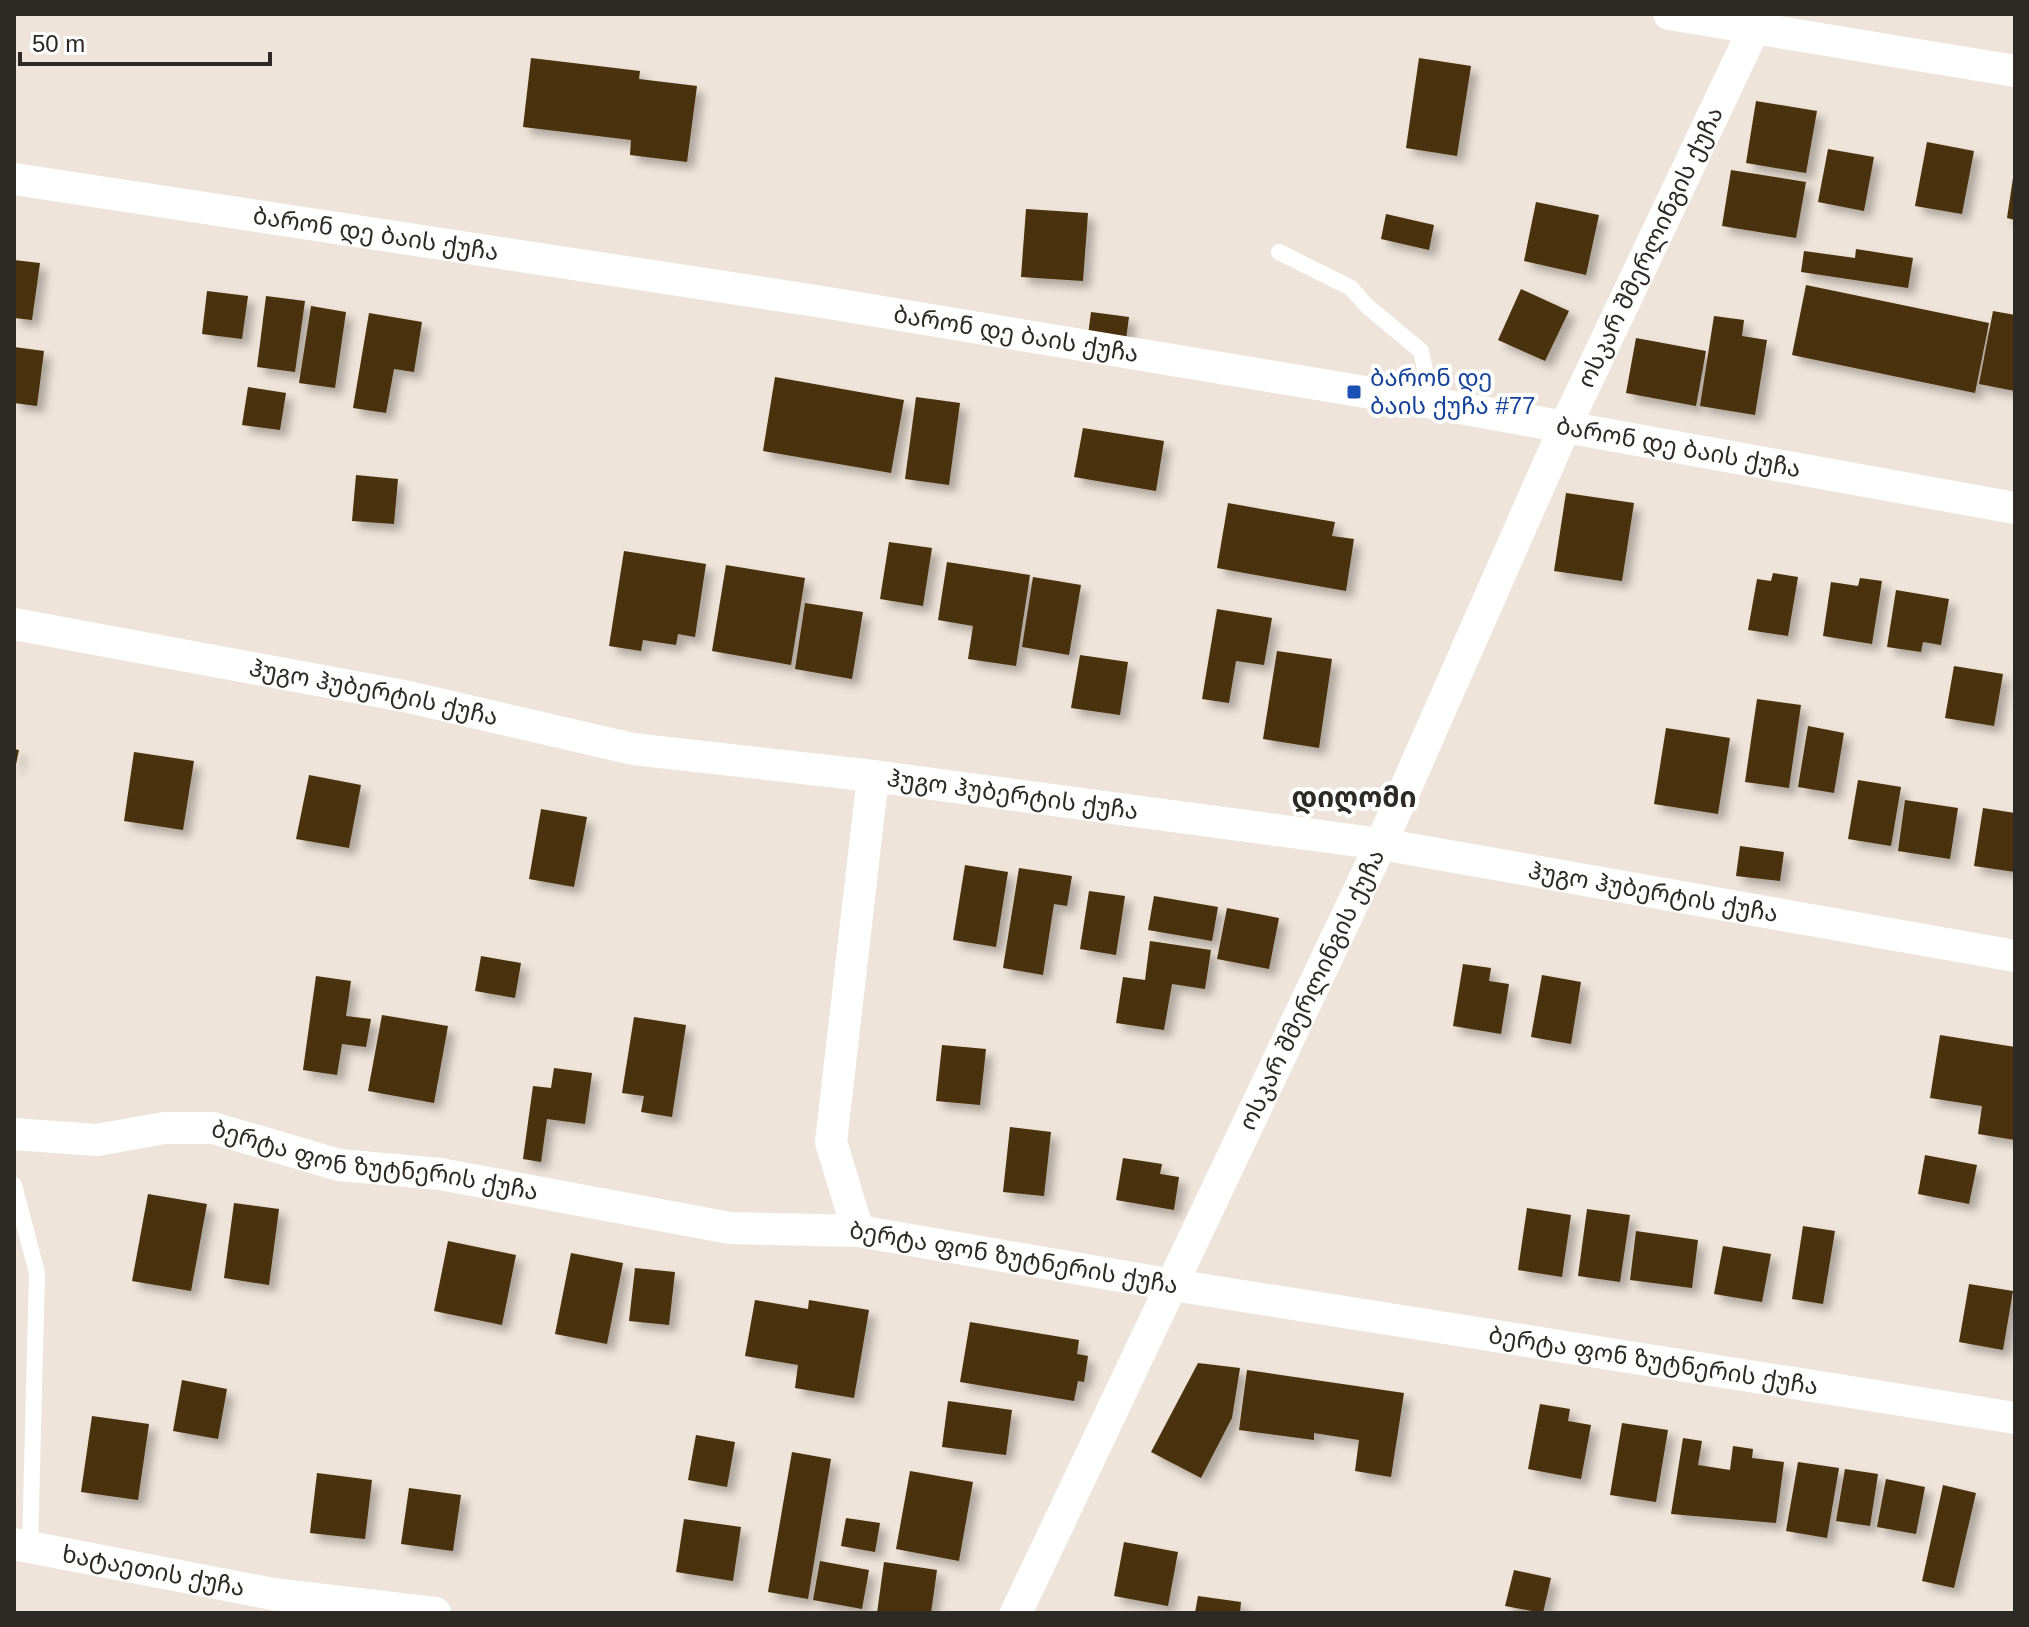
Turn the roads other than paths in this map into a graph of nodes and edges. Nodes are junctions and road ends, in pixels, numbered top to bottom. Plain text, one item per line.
1 (1669, 14) edge
2 (1758, 21) edge
3 (2015, 71) edge
4 (14, 179) edge
5 (1279, 252) dead end
6 (1432, 403) junction
7 (1564, 429) junction
8 (2015, 508) edge
9 (14, 624) edge
10 (873, 776) junction
11 (1381, 844) junction
12 (2015, 956) edge
13 (14, 1134) edge
14 (14, 1185) edge
15 (858, 1231) junction
16 (1173, 1285) junction
17 (2015, 1418) edge
18 (22, 1546) edge
19 (435, 1613) edge
20 (1016, 1613) edge

1 - 2 street
2 - 3 street
2 - 7 street, ოსკარ შმერლინგის ქუჩა
4 - 6 street, ბარონ დე ბაის ქუჩა
5 - 6 lane
6 - 7 street, ბარონ დე ბაის ქუჩა
7 - 8 street, ბარონ დე ბაის ქუჩა
7 - 11 street, ოსკარ შმერლინგის ქუჩა
9 - 10 street, ჰუგო ჰუბერტის ქუჩა
10 - 11 street, ჰუგო ჰუბერტის ქუჩა
10 - 15 street
11 - 12 street, ჰუგო ჰუბერტის ქუჩა
11 - 16 street, ოსკარ შმერლინგის ქუჩა
13 - 15 street, ბერტა ფონ ზუტნერის ქუჩა
14 - 18 lane
15 - 16 street, ბერტა ფონ ზუტნერის ქუჩა
16 - 17 street, ბერტა ფონ ზუტნერის ქუჩა
16 - 20 street, ოსკარ შმერლინგის ქუჩა
18 - 19 street, ხატაეთის ქუჩა

